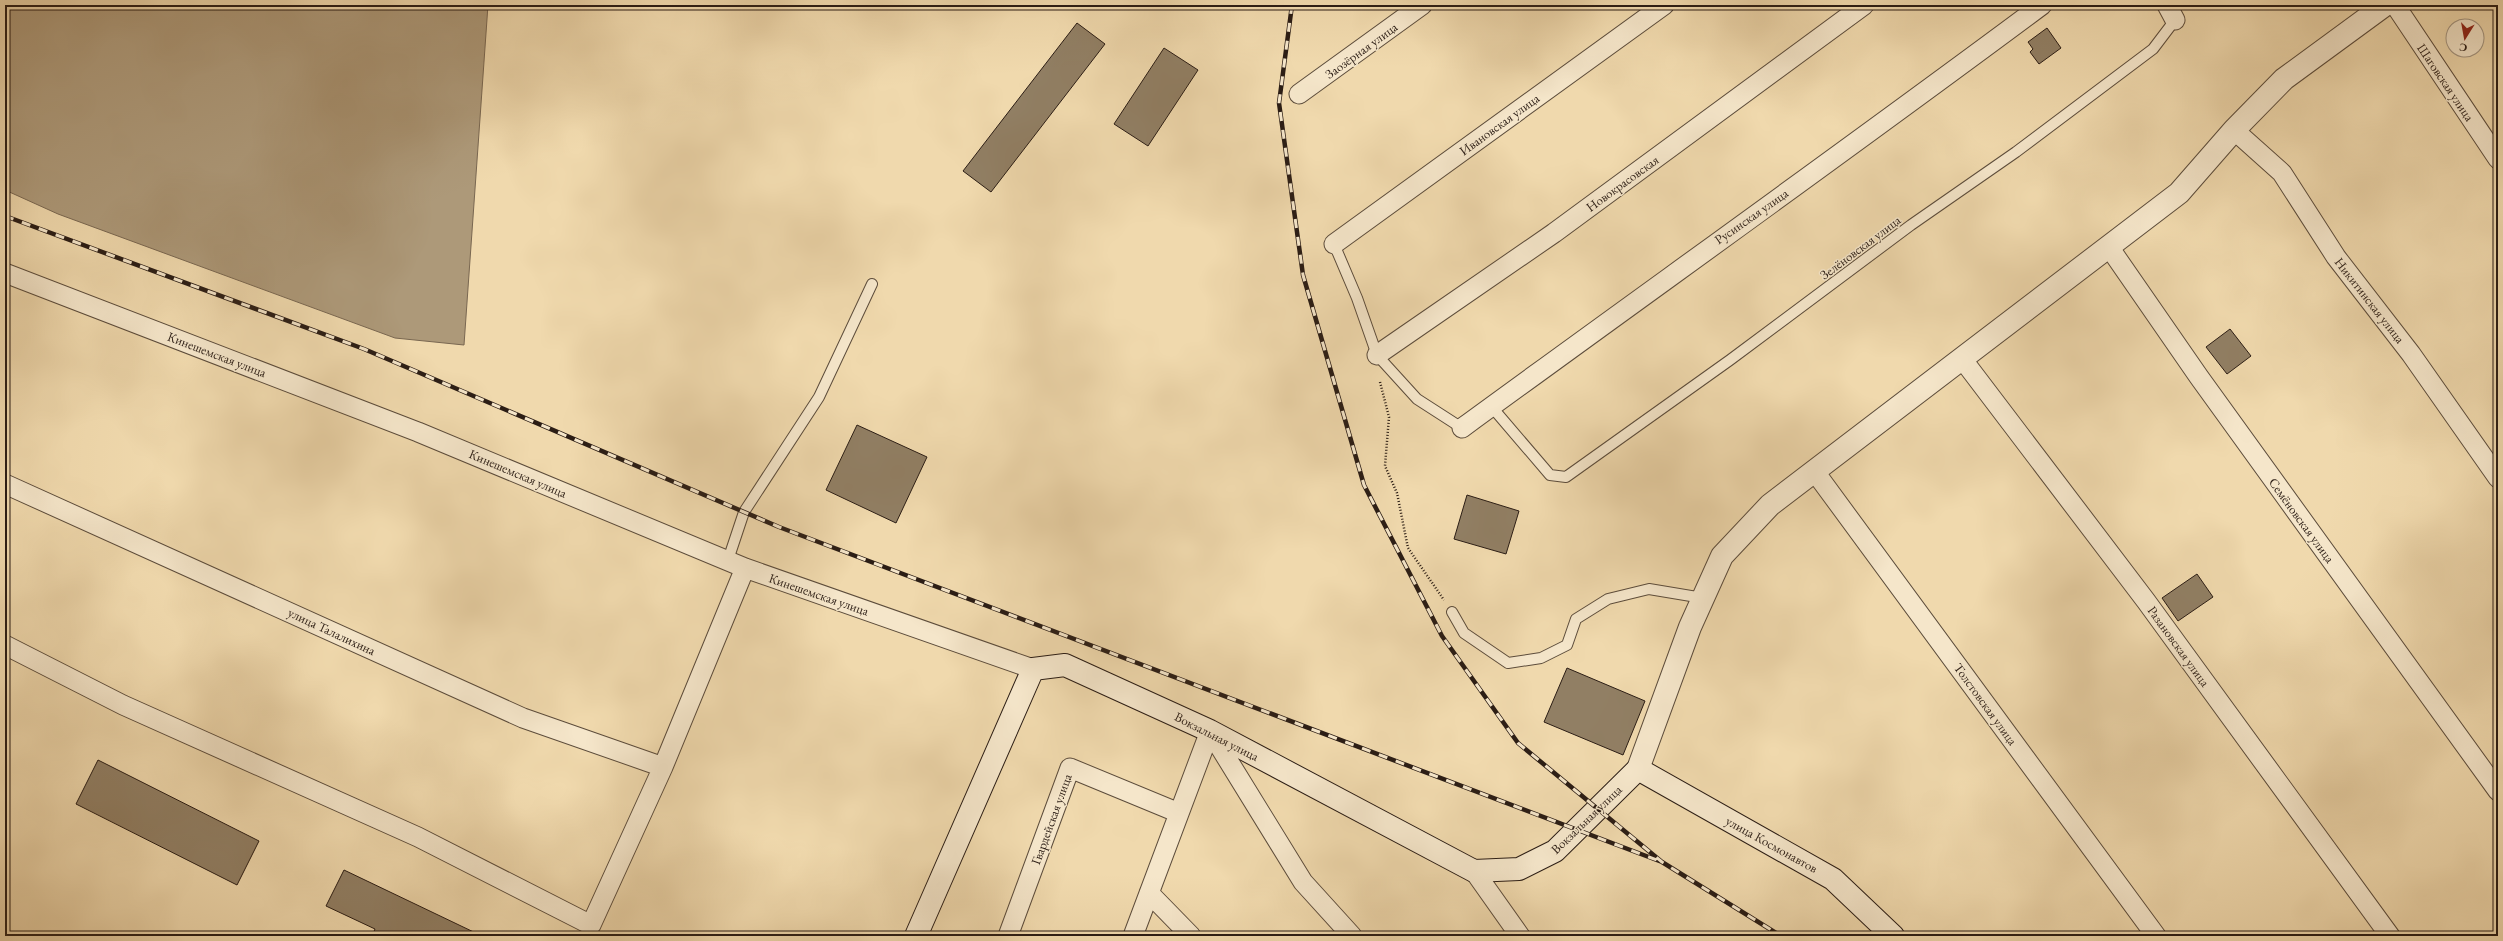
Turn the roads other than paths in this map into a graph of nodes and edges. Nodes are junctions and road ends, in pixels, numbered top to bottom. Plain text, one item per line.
1 (1422, 5) edge
2 (1664, 5) edge
3 (1864, 5) edge
4 (2042, 5) edge
5 (2385, 5) edge
6 (2395, 5) edge
7 (2171, 12) edge
8 (1300, 94) dead end
9 (2234, 130) junction
10 (2498, 159) edge
11 (1334, 244) joint
12 (2109, 247) junction
13 (5, 273) edge
14 (872, 284) dead end
15 (1377, 355) junction
16 (1962, 360) junction
17 (1491, 406) junction
18 (1462, 428) joint
19 (1815, 472) junction
20 (2498, 478) edge
21 (5, 484) edge
22 (737, 564) junction
23 (1703, 598) junction
24 (1452, 612) road end
25 (5, 646) edge
26 (1033, 669) junction
27 (1210, 731) junction
28 (663, 767) junction
29 (1638, 769) junction
30 (2498, 791) edge
31 (1179, 813) junction
32 (1474, 871) junction
33 (1149, 893) junction
34 (916, 936) edge
35 (1008, 936) edge
36 (1133, 936) edge
37 (1191, 936) edge
38 (1352, 936) edge
39 (1520, 936) edge
40 (1893, 936) edge
41 (2156, 936) edge
42 (2390, 936) edge

1 - 8 street, Заозёрная улица
2 - 11 street, Ивановская улица
3 - 15 street, Новокрасовская
4 - 17 street, Русинская улица
5 - 9 main road
6 - 10 street, Шаговская улица
7 - 17 lane, Зелёновская улица
9 - 12 main road
9 - 20 street, Никитинская улица
11 - 15 lane
12 - 16 main road
12 - 30 street, Семёновская улица
13 - 22 street, Кинешемская улица
14 - 22 lane
15 - 18 lane
16 - 19 main road
16 - 42 street, Разановская улица
17 - 18 street, Русинская улица
19 - 23 main road
19 - 41 street, Толстовская улица
21 - 28 street, улица Талалихина
22 - 26 street, Кинешемская улица
22 - 28 street
23 - 24 lane
23 - 29 main road
25 - 28 street
26 - 27 main road, Вокзальная улица
26 - 34 main road
27 - 31 street
27 - 32 main road, Вокзальная улица
27 - 38 street
29 - 32 main road, Вокзальная улица
29 - 40 main road, улица Космонавтов
31 - 33 street
31 - 35 street, Гвардейская улица
32 - 39 street
33 - 36 street
33 - 37 street

